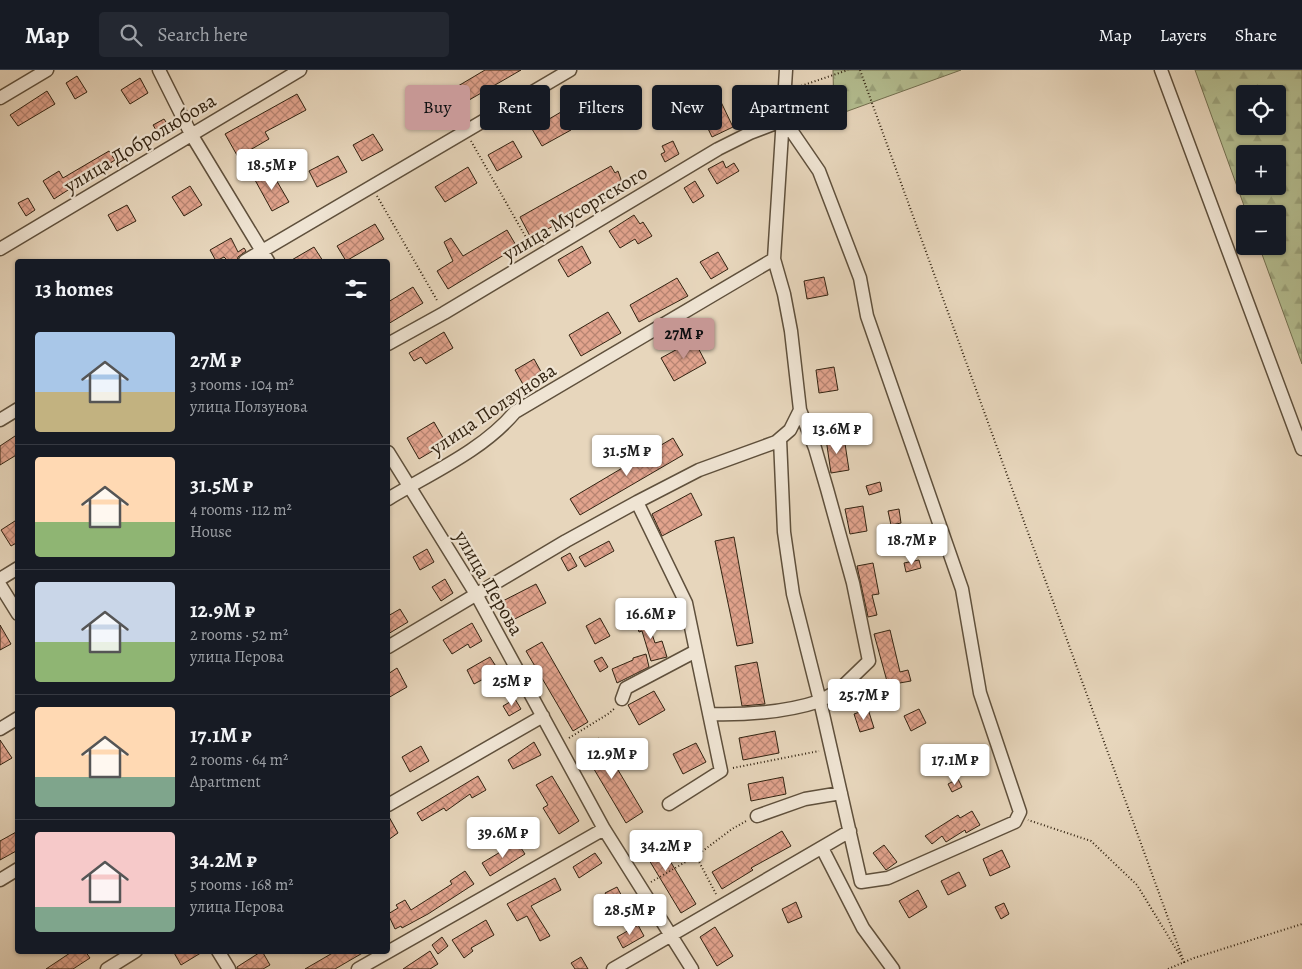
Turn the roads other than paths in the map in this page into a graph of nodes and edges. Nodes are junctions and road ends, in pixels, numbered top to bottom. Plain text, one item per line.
1 (47, 70) edge
2 (159, 70) edge
3 (300, 70) edge
4 (570, 70) edge
5 (786, 70) edge
6 (1161, 70) edge
7 (785, 85) edge
8 (0, 98) edge
9 (758, 130) edge
10 (783, 130) edge
11 (791, 130) edge
12 (191, 134) junction
13 (0, 249) edge
14 (264, 256) edge
15 (774, 258) junction
16 (390, 343) edge
17 (800, 410) junction
18 (15, 411) edge
19 (0, 420) edge
20 (780, 439) junction
21 (1302, 449) edge
22 (390, 455) edge
23 (409, 486) junction
24 (390, 498) edge
25 (637, 502) junction
26 (15, 570) edge
27 (0, 579) edge
28 (0, 585) edge
29 (476, 594) junction
30 (15, 609) edge
31 (390, 647) edge
32 (696, 652) junction
33 (622, 699) road end
34 (820, 701) junction
35 (709, 714) junction
36 (543, 716) junction
37 (15, 720) edge
38 (0, 729) edge
39 (841, 793) junction
40 (390, 804) edge
41 (669, 804) dead end
42 (757, 816) road end
43 (604, 829) junction
44 (850, 831) junction
45 (822, 848) junction
46 (15, 871) edge
47 (0, 880) edge
48 (861, 882) junction
49 (840, 883) junction
50 (670, 934) junction
51 (390, 951) edge
52 (131, 954) edge
53 (220, 954) edge
54 (384, 954) edge
55 (107, 969) edge
56 (228, 969) edge
57 (358, 969) edge
58 (613, 969) edge
59 (692, 969) edge
60 (893, 969) edge

1 - 8 street
2 - 12 street
3 - 12 street, улица Добролюбова
4 - 14 street
5 - 7 street
6 - 21 street
9 - 16 street, улица Мусоргского
10 - 15 street
11 - 48 street
12 - 13 street, улица Добролюбова
12 - 14 street
15 - 17 street
15 - 23 street, улица Ползунова
17 - 20 street
17 - 34 street
18 - 19 street
20 - 25 street
20 - 34 street
22 - 23 street, улица Перова
23 - 24 street, улица Ползунова
23 - 29 street, улица Перова
25 - 29 street
25 - 32 street
26 - 27 street
28 - 30 street
29 - 31 street
29 - 36 street, улица Перова
32 - 33 street
32 - 35 street
34 - 35 street
34 - 39 street
35 - 41 street
36 - 40 street
36 - 43 street, улица Перова
37 - 38 street
39 - 42 street
39 - 44 street
43 - 50 street, улица Перова
43 - 51 street
44 - 45 street
44 - 48 street
45 - 49 street
45 - 50 street
46 - 47 street
48 - 49 street
49 - 60 street
50 - 58 street
50 - 59 street, улица Перова
52 - 55 street
53 - 56 street
54 - 57 street

